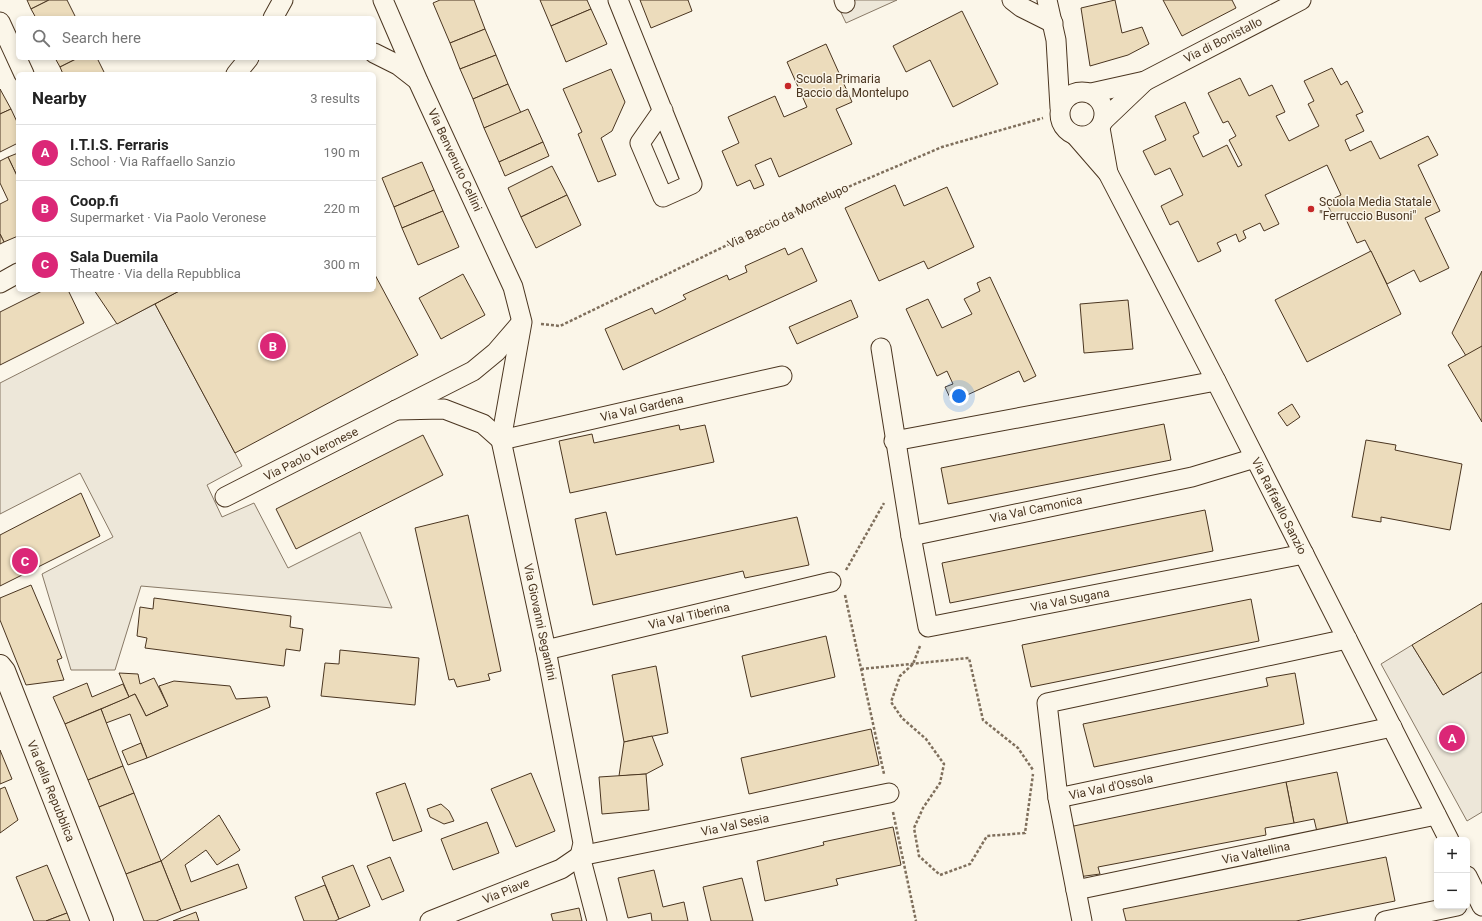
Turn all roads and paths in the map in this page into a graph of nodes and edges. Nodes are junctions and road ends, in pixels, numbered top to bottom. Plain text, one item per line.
1 (283, 0) edge
2 (383, 0) edge
3 (618, 0) edge
4 (1012, 0) edge
5 (1047, 0) edge
6 (1301, 0) edge
7 (274, 16) edge
8 (0, 22) edge
9 (1054, 32) junction
10 (376, 54) edge
11 (16, 57) edge
12 (18, 60) edge
13 (247, 60) edge
14 (23, 72) edge
15 (238, 72) edge
16 (1145, 80) junction
17 (418, 81) junction
18 (1085, 92) junction
19 (663, 110) dead end
20 (1060, 111) junction
21 (1102, 125) junction
22 (1075, 135) junction
23 (1108, 173) junction
24 (16, 275) edge
25 (0, 283) edge
26 (522, 322) junction
27 (881, 348) dead end
28 (514, 370) junction
29 (473, 371) junction
30 (782, 376) dead end
31 (1216, 381) junction
32 (396, 410) junction
33 (501, 440) junction
34 (894, 441) junction
35 (1255, 458) junction
36 (902, 487) junction
37 (225, 497) dead end
38 (910, 536) junction
39 (1304, 554) junction
40 (836, 581) junction
41 (1347, 639) junction
42 (546, 650) junction
43 (913, 664) junction
44 (1, 666) edge
45 (861, 669) junction
46 (1392, 728) junction
47 (889, 794) junction
48 (1058, 798) junction
49 (1436, 815) junction
50 (1447, 837) edge
51 (580, 856) junction
52 (1470, 885) edge
53 (1076, 890) junction
54 (1476, 904) edge
55 (1443, 909) edge
56 (102, 921) edge
57 (430, 921) edge
58 (597, 921) edge
59 (916, 921) edge
60 (1082, 921) edge
61 (1385, 921) edge

1 - 7 street
2 - 17 street, Via Benvenuto Cellini
3 - 19 street
4 - 9 street
5 - 9 street, Via Raffaello Sanzio
6 - 16 street, Via di Bonistallo
8 - 11 street
9 - 18 street, Via Raffaello Sanzio
9 - 20 street, Via Raffaello Sanzio
10 - 17 street
12 - 14 street
13 - 15 street
16 - 18 street, Via di Bonistallo
16 - 21 street, Via di Bonistallo
17 - 26 street, Via Benvenuto Cellini
18 - 20 street
18 - 21 street, Via Raffaello Sanzio
20 - 22 street, Via Raffaello Sanzio
20 - 26 path, Via Baccio da Montelupo
21 - 22 street
21 - 23 street, Via Raffaello Sanzio
22 - 23 street, Via Raffaello Sanzio
23 - 31 street, Via Raffaello Sanzio
24 - 25 street
26 - 28 street, Via Giovanni Segantini
26 - 29 street, Via Paolo Veronese
27 - 34 street
28 - 29 street, Via Paolo Veronese
28 - 33 street, Via Giovanni Segantini
29 - 32 street, Via Paolo Veronese
30 - 33 street, Via Val Gardena
31 - 34 street
31 - 35 street, Via Raffaello Sanzio
32 - 33 street, Via Paolo Veronese
32 - 37 street, Via Paolo Veronese
33 - 42 street, Via Giovanni Segantini
34 - 36 street
35 - 38 street, Via Val Camonica
35 - 39 street, Via Raffaello Sanzio
36 - 38 street
36 - 40 path
38 - 39 street, Via Val Sugana
39 - 41 street, Via Raffaello Sanzio
40 - 42 street, Via Val Tiberina
40 - 45 path
41 - 46 street, Via Raffaello Sanzio
41 - 48 street, Via Val d'Ossola
42 - 51 street, Via Giovanni Segantini
43 - 43 path
43 - 45 path
44 - 56 main road, Via della Repubblica
45 - 47 path
46 - 48 street, Via Val d'Ossola
46 - 49 street, Via Raffaello Sanzio
47 - 51 street, Via Val Sesia
47 - 59 path
48 - 53 street
49 - 50 street, Via Raffaello Sanzio
49 - 53 street, Via Valtellina
51 - 57 street, Via Piave
51 - 58 street, Via Giovanni Segantini
52 - 54 street
53 - 60 street
55 - 61 street

